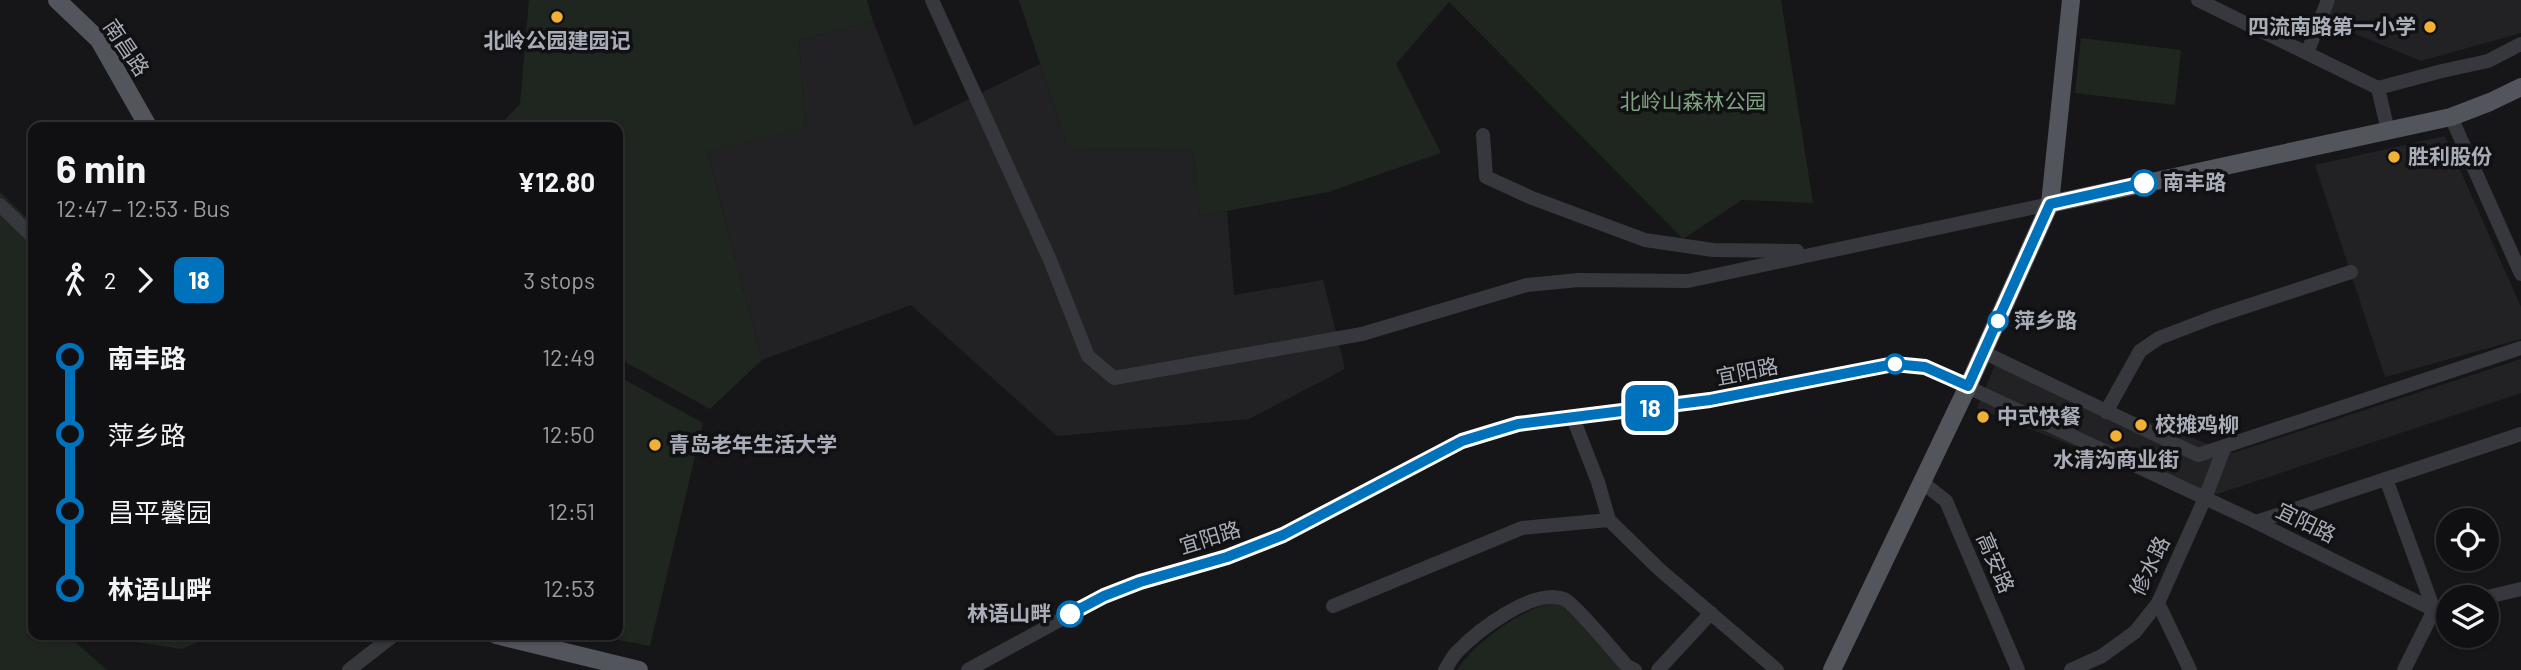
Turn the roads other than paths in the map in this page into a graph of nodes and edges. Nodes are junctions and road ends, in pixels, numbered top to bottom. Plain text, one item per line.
1 (57, 0) edge
2 (932, 0) edge
3 (2071, 0) edge
4 (2198, 0) edge
5 (2327, 0) edge
6 (2521, 44) edge
7 (2306, 53) junction
8 (2521, 87) edge
9 (2378, 88) junction
10 (2451, 117) junction
11 (146, 122) edge
12 (2388, 131) junction
13 (1483, 135) dead end
14 (2050, 204) junction
15 (0, 205) edge
16 (28, 232) edge
17 (1823, 251) junction
18 (2351, 272) dead end
19 (2521, 274) edge
20 (2521, 348) edge
21 (1983, 352) junction
22 (1968, 386) junction
23 (2106, 412) junction
24 (1573, 418) junction
25 (2521, 434) edge
26 (2225, 446) junction
27 (2386, 479) junction
28 (1922, 482) junction
29 (2205, 498) junction
30 (1609, 520) junction
31 (2256, 522) junction
32 (2521, 589) edge
33 (2499, 594) edge
34 (2436, 596) edge
35 (2158, 603) junction
36 (1333, 606) dead end
37 (2436, 606) edge
38 (1711, 613) junction
39 (2436, 616) edge
40 (388, 640) edge
41 (516, 640) edge
42 (349, 670) edge
43 (639, 670) edge
44 (968, 670) edge
45 (1445, 670) edge
46 (1635, 670) edge
47 (1658, 670) edge
48 (1777, 670) edge
49 (1832, 670) edge
50 (2018, 670) edge
51 (2071, 670) edge
52 (2190, 670) edge
53 (2404, 670) edge

1 - 11 main road, 南昌路
2 - 17 street
3 - 14 main road
4 - 7 street
5 - 7 street
6 - 9 street
7 - 9 street
8 - 10 main road
9 - 12 street
10 - 12 main road
10 - 19 street
12 - 14 main road
13 - 17 street
14 - 17 street
14 - 21 main road
15 - 16 street
18 - 23 street
20 - 26 street
21 - 22 main road
21 - 23 street
22 - 24 street, 宜阳路
22 - 28 main road
22 - 29 street, 宜阳路
23 - 26 street
24 - 30 street
24 - 44 street, 宜阳路
25 - 27 street
26 - 29 street, 修水路
27 - 31 street
27 - 34 street
28 - 49 main road
28 - 50 street, 高安路
29 - 31 street, 宜阳路
29 - 35 street, 修水路
30 - 36 street
30 - 38 street
31 - 37 street, 宜阳路
32 - 33 street
35 - 51 street, 修水路
35 - 52 street
38 - 47 street
38 - 48 street
39 - 53 street
40 - 42 street
41 - 43 main road
45 - 46 street

